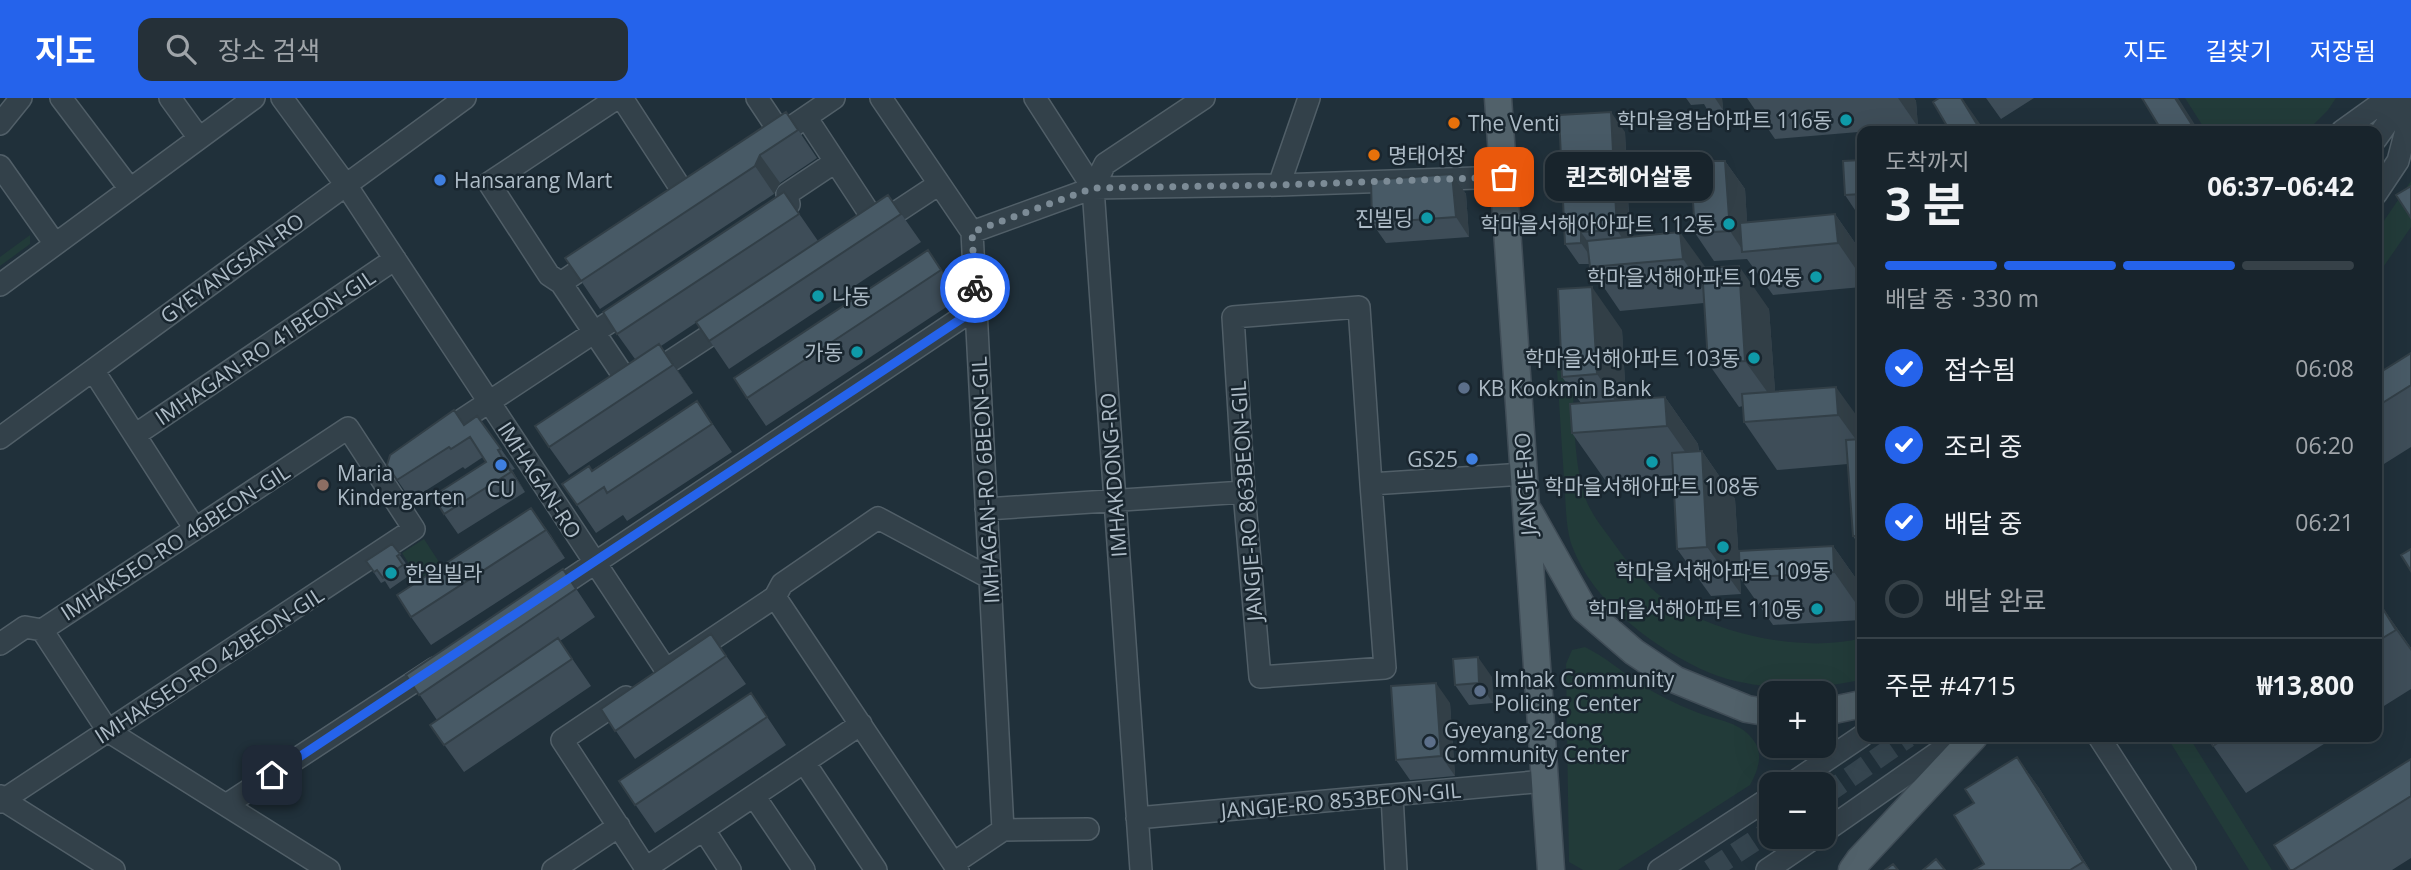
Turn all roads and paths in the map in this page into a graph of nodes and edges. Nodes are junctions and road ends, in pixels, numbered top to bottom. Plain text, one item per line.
1 (21, 98) edge
2 (61, 98) edge
3 (170, 98) edge
4 (254, 98) edge
5 (282, 98) edge
6 (465, 98) edge
7 (619, 98) edge
8 (757, 98) edge
9 (834, 98) edge
10 (881, 98) edge
11 (1035, 98) edge
12 (1204, 98) edge
13 (1498, 98) edge
14 (2388, 98) edge
15 (2404, 98) edge
16 (1308, 101) edge
17 (2411, 111) edge
18 (806, 117) junction
19 (0, 124) edge
20 (2349, 126) edge
21 (2382, 130) edge
22 (781, 134) junction
23 (199, 138) junction
24 (750, 155) edge
25 (835, 162) junction
26 (0, 166) edge
27 (1504, 177) junction
28 (708, 184) edge
29 (939, 184) junction
30 (346, 185) junction
31 (1279, 185) junction
32 (2382, 185) edge
33 (1093, 188) junction
34 (130, 189) junction
35 (877, 225) junction
36 (755, 227) edge
37 (972, 232) junction
38 (855, 240) edge
39 (55, 244) junction
40 (618, 244) edge
41 (395, 260) junction
42 (562, 283) junction
43 (0, 285) edge
44 (652, 294) edge
45 (976, 309) junction
46 (743, 313) edge
47 (595, 332) junction
48 (93, 370) junction
49 (489, 402) junction
50 (135, 435) junction
51 (0, 438) edge
52 (423, 446) edge
53 (400, 460) edge
54 (378, 474) junction
55 (1524, 474) junction
56 (1371, 484) junction
57 (1244, 492) junction
58 (1115, 500) junction
59 (1526, 505) junction
60 (986, 509) junction
61 (195, 529) junction
62 (595, 563) junction
63 (990, 578) junction
64 (775, 597) junction
65 (526, 608) edge
66 (42, 630) junction
67 (0, 644) edge
68 (457, 654) edge
69 (654, 678) junction
70 (1857, 705) edge
71 (1836, 709) edge
72 (1759, 711) edge
73 (861, 724) junction
74 (108, 731) junction
75 (1857, 739) edge
76 (1953, 742) edge
77 (1969, 742) edge
78 (2102, 742) edge
79 (804, 762) junction
80 (1809, 772) edge
81 (1545, 781) junction
82 (1392, 795) junction
83 (754, 796) junction
84 (1, 799) edge
85 (226, 805) junction
86 (1759, 805) edge
87 (1137, 818) junction
88 (1836, 824) edge
89 (619, 826) junction
90 (1088, 829) dead end
91 (704, 830) junction
92 (1003, 830) junction
93 (1798, 849) edge
94 (956, 867) edge
95 (647, 869) edge
96 (114, 870) edge
97 (329, 870) edge
98 (553, 870) edge
99 (730, 870) edge
100 (804, 870) edge
101 (876, 870) edge
102 (1141, 870) edge
103 (1396, 870) edge
104 (1551, 870) edge
105 (1659, 870) edge
106 (1767, 870) edge
107 (1852, 870) edge
108 (2185, 870) edge

1 - 19 street
2 - 34 street
3 - 23 street
4 - 23 street
5 - 30 street, IMHAGAN-RO
6 - 30 street, GYEYANGSAN-RO
7 - 28 street
7 - 42 street
8 - 22 street
9 - 18 street
10 - 29 street
11 - 33 street, IMHAKDONG-RO
12 - 33 street
13 - 27 main road, JANGJE-RO
14 - 20 street
15 - 21 street
16 - 31 street
17 - 32 street
18 - 22 street
18 - 25 street
22 - 24 street
23 - 34 street
25 - 35 street
25 - 36 street
26 - 39 street
27 - 31 street
27 - 55 main road, JANGJE-RO
29 - 35 street
29 - 37 street
30 - 41 street, IMHAGAN-RO
30 - 48 street, GYEYANGSAN-RO
31 - 33 street
33 - 37 street
33 - 58 street, IMHAKDONG-RO
34 - 39 street
35 - 38 street
37 - 45 street, IMHAGAN-RO 6BEON-GIL
39 - 43 street
40 - 42 street
41 - 49 street, IMHAGAN-RO
41 - 50 street, IMHAGAN-RO 41BEON-GIL
42 - 47 street
44 - 47 street
45 - 60 street, IMHAGAN-RO 6BEON-GIL
45 - 62 street
46 - 47 street
47 - 49 street
48 - 50 street
48 - 51 street, GYEYANGSAN-RO
49 - 52 street
49 - 62 street, IMHAGAN-RO
50 - 61 street
53 - 54 street
54 - 61 street, IMHAKSEO-RO 46BEON-GIL
54 - 74 street, IMHAKSEO-RO 42BEON-GIL
55 - 56 street
55 - 59 main road, JANGJE-RO
56 - 57 street, JANGJE-RO 863BEON-GIL
56 - 57 street, JANGJE-RO 863BEON-GIL
57 - 58 street
58 - 60 street
58 - 87 street, IMHAKDONG-RO
59 - 72 main road
59 - 81 main road, JANGJE-RO
60 - 63 street, IMHAGAN-RO 6BEON-GIL
61 - 66 street, IMHAKSEO-RO 46BEON-GIL
62 - 65 street
62 - 69 street, IMHAGAN-RO
63 - 64 street
63 - 92 street, IMHAGAN-RO 6BEON-GIL
64 - 69 street
64 - 73 street
66 - 67 street, IMHAKSEO-RO 46BEON-GIL
66 - 74 street
68 - 85 street
69 - 89 street
70 - 71 main road
73 - 79 street
73 - 94 street
74 - 84 street, IMHAKSEO-RO 42BEON-GIL
74 - 85 street
75 - 80 street
76 - 88 street
77 - 107 main road
78 - 108 street
79 - 83 street
79 - 101 street
81 - 82 street, JANGJE-RO 853BEON-GIL
81 - 104 main road, JANGJE-RO
82 - 87 street, JANGJE-RO 853BEON-GIL
82 - 103 street
83 - 91 street
83 - 100 street
84 - 96 street
85 - 97 street
86 - 105 street
87 - 102 street, IMHAKDONG-RO
89 - 95 street
89 - 98 street
90 - 92 street
91 - 95 street
91 - 99 street
92 - 94 street
93 - 106 street

